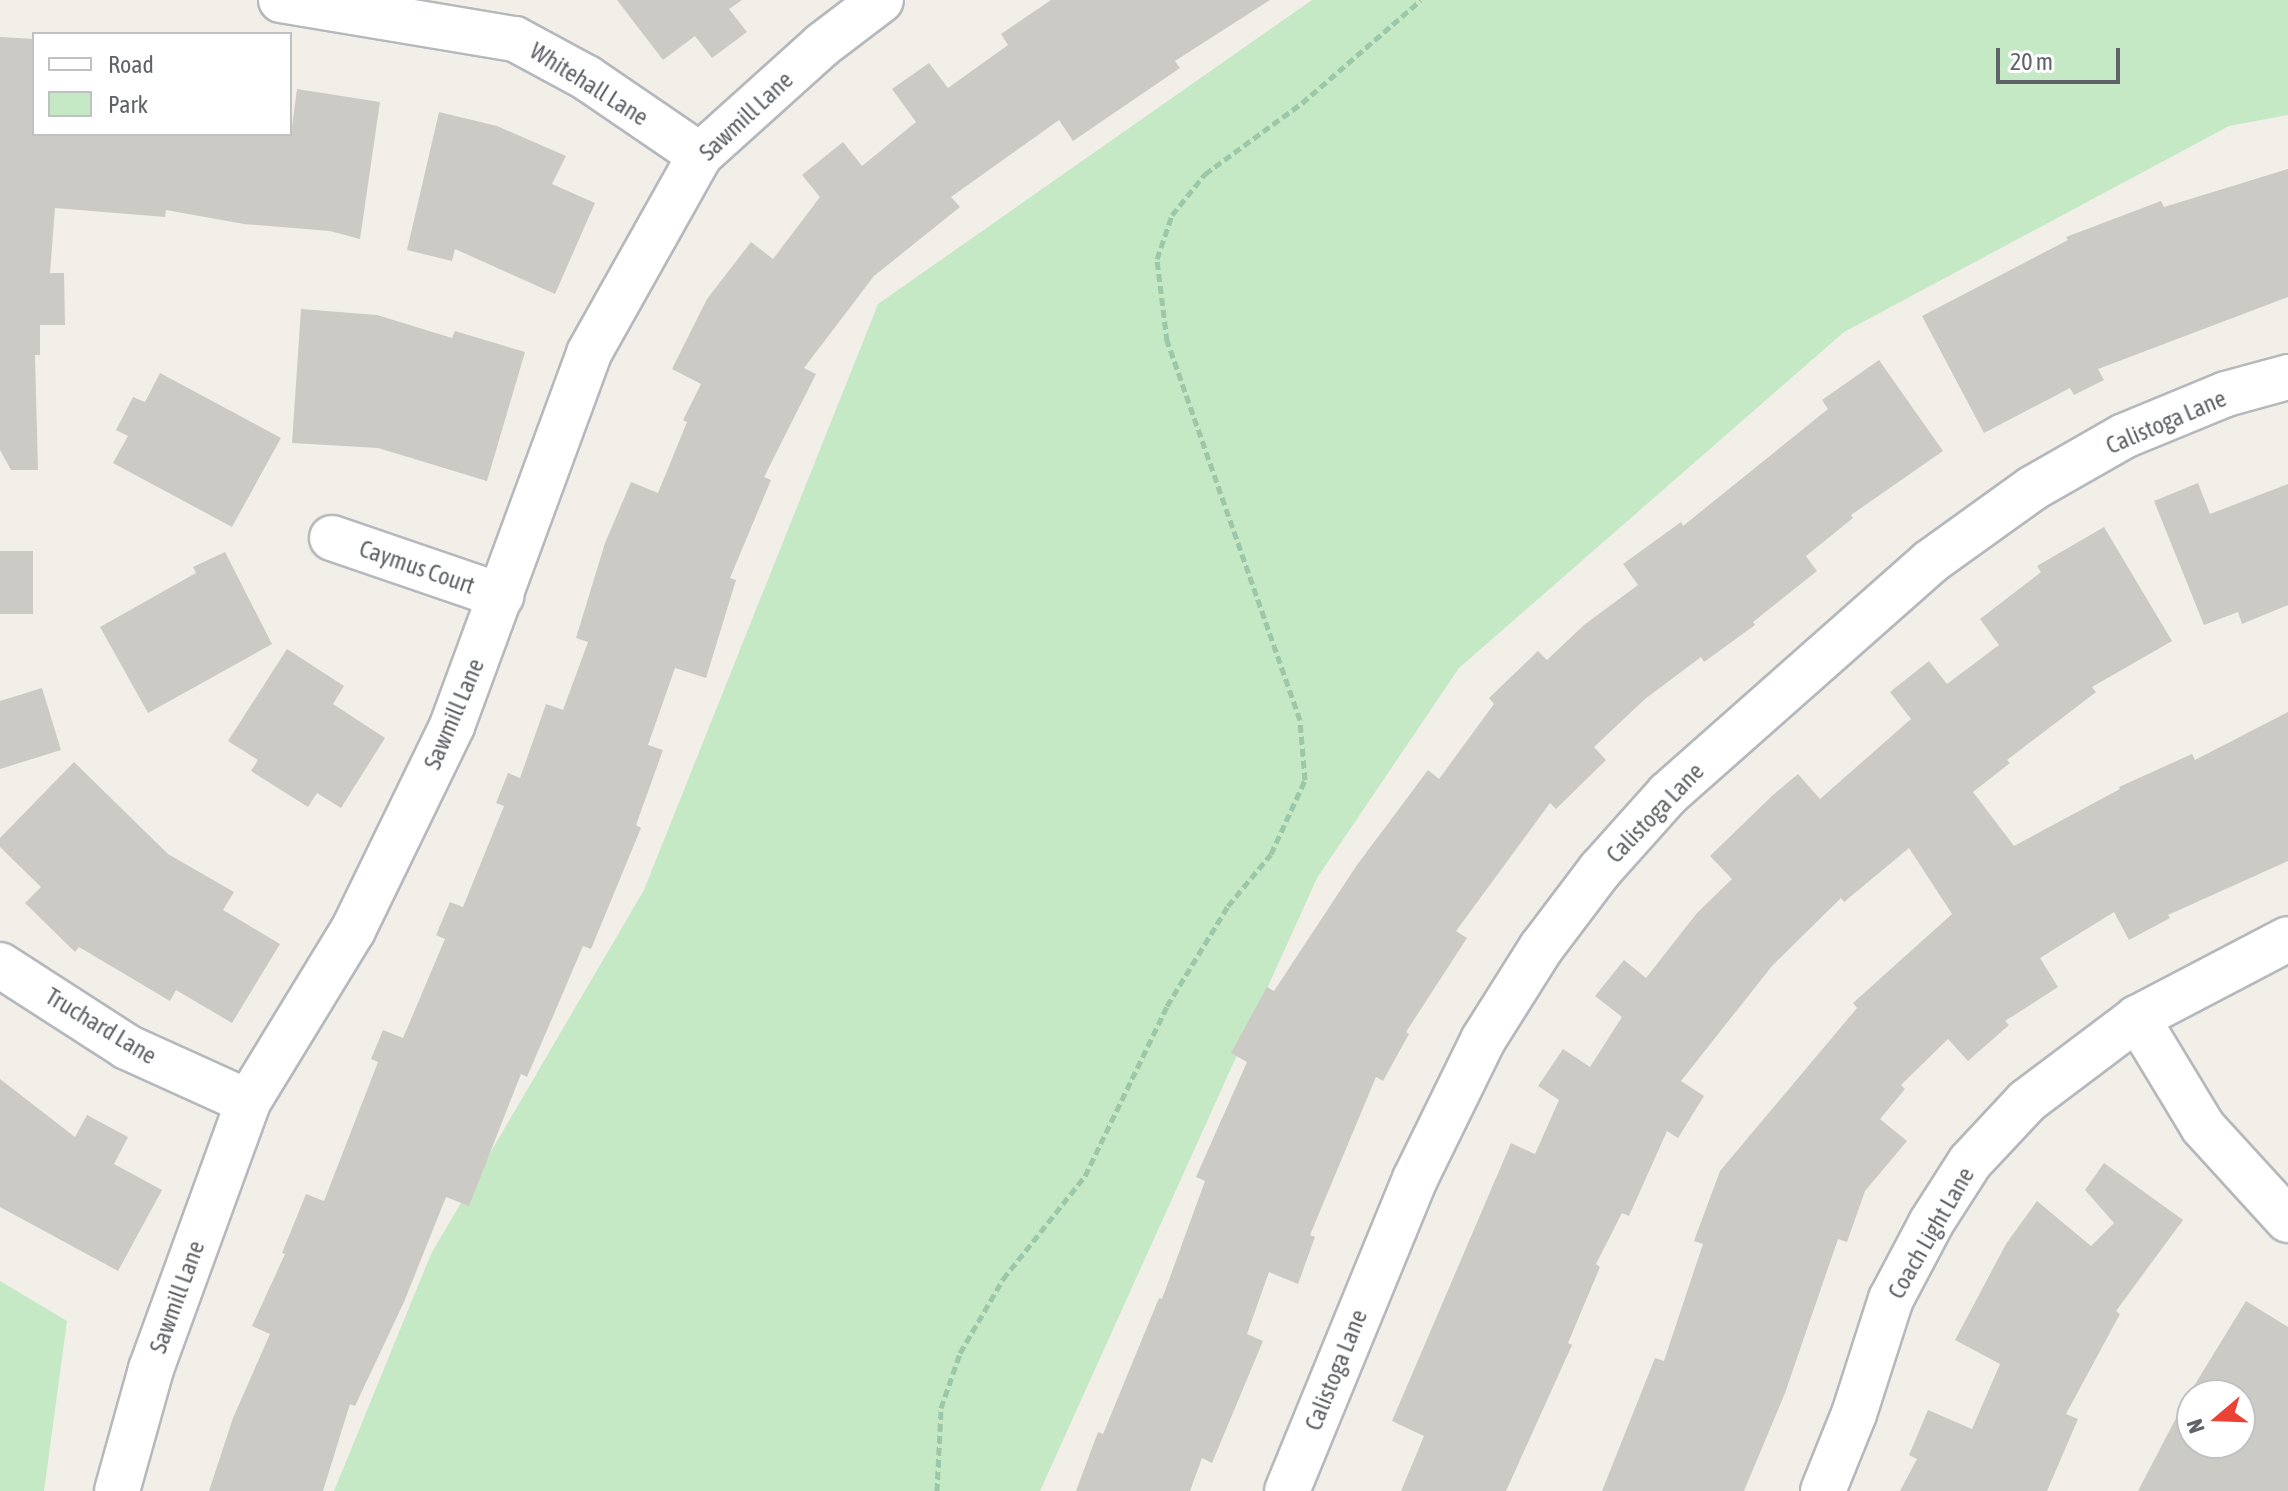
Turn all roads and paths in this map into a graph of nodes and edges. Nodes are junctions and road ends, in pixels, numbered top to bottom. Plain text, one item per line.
1 (281, 0) edge
2 (881, 0) edge
3 (1421, 0) edge
4 (700, 155) junction
5 (2288, 377) edge
6 (332, 538) dead end
7 (501, 596) junction
8 (2288, 939) edge
9 (0, 965) edge
10 (2137, 1018) junction
11 (248, 1102) junction
12 (2288, 1220) edge
13 (117, 1491) edge
14 (937, 1491) edge
15 (1287, 1491) edge
16 (1823, 1491) edge

1 - 4 street, Whitehall Lane
2 - 4 street, Sawmill Lane
3 - 14 path
4 - 7 street, Sawmill Lane
5 - 15 street, Calistoga Lane
6 - 7 street, Caymus Court
7 - 11 street, Sawmill Lane
8 - 10 street, Coach Light Lane
9 - 11 street, Truchard Lane
10 - 12 street
10 - 16 street, Coach Light Lane
11 - 13 street, Sawmill Lane

